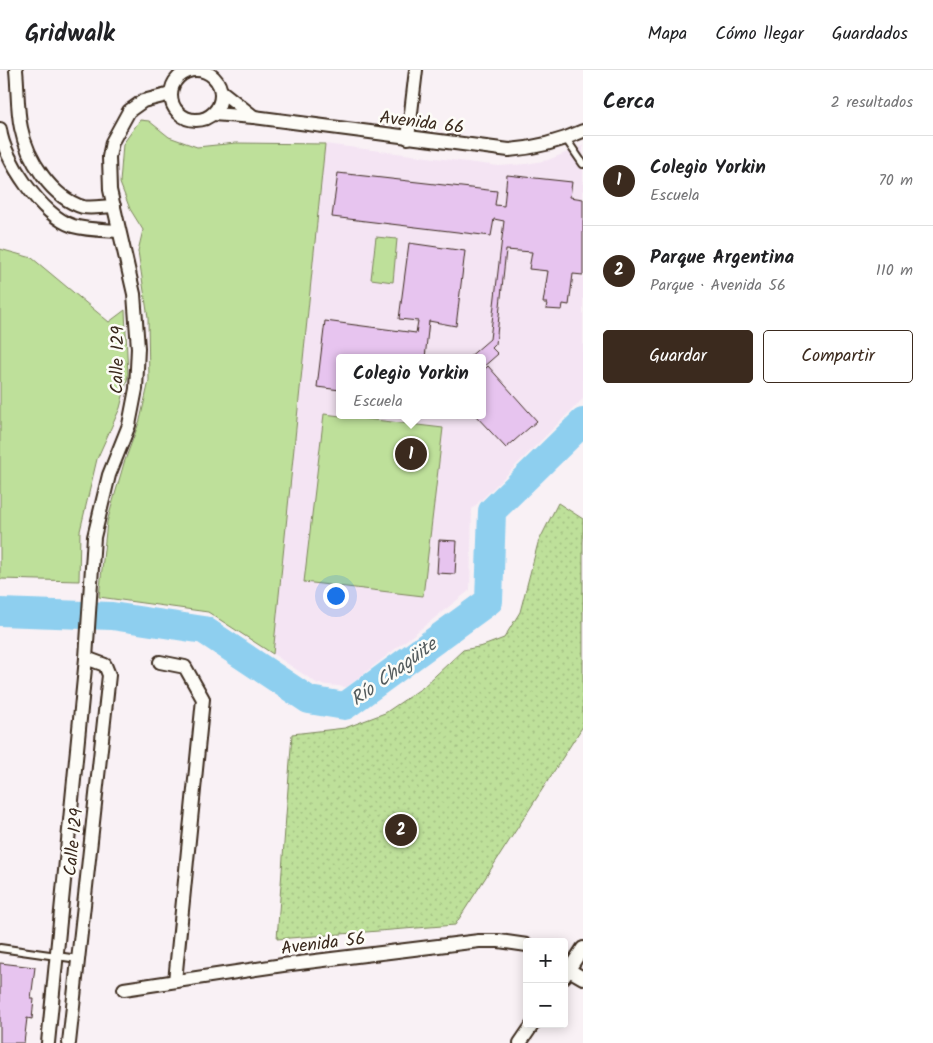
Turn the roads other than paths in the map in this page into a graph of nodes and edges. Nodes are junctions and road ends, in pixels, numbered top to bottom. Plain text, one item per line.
1 (16, 70) edge
2 (416, 70) edge
3 (202, 71) edge
4 (175, 74) edge
5 (221, 91) junction
6 (171, 94) junction
7 (213, 114) junction
8 (254, 117) junction
9 (0, 129) edge
10 (583, 131) edge
11 (408, 138) junction
12 (566, 139) junction
13 (583, 164) edge
14 (114, 206) junction
15 (119, 231) junction
16 (86, 658) junction
17 (160, 662) dead end
18 (523, 945) edge
19 (0, 948) edge
20 (583, 948) edge
21 (58, 956) junction
22 (78, 959) junction
23 (568, 968) edge
24 (568, 972) edge
25 (583, 978) edge
26 (175, 981) junction
27 (124, 989) dead end
28 (529, 1028) edge
29 (48, 1043) edge
30 (69, 1043) edge
31 (520, 1043) edge

1 - 14 street
2 - 11 street
3 - 4 street
3 - 5 street
4 - 6 street
5 - 7 street
5 - 8 street
6 - 7 street
6 - 14 street, Calle 129
7 - 8 street, Avenida 66
8 - 11 street, Avenida 66
9 - 15 street
10 - 12 street, Avenida 66
11 - 12 street, Avenida 66
12 - 13 lane
14 - 15 street, Calle 129
15 - 16 street, Calle 129
16 - 21 street, Calle 129
16 - 22 street, Calle 129
17 - 26 street
18 - 26 street, Avenida 56
19 - 21 lane
20 - 23 street
21 - 22 lane
21 - 29 street, Calle 129
22 - 30 street, Calle 129
24 - 25 street
26 - 27 street, Avenida 56
28 - 31 street

